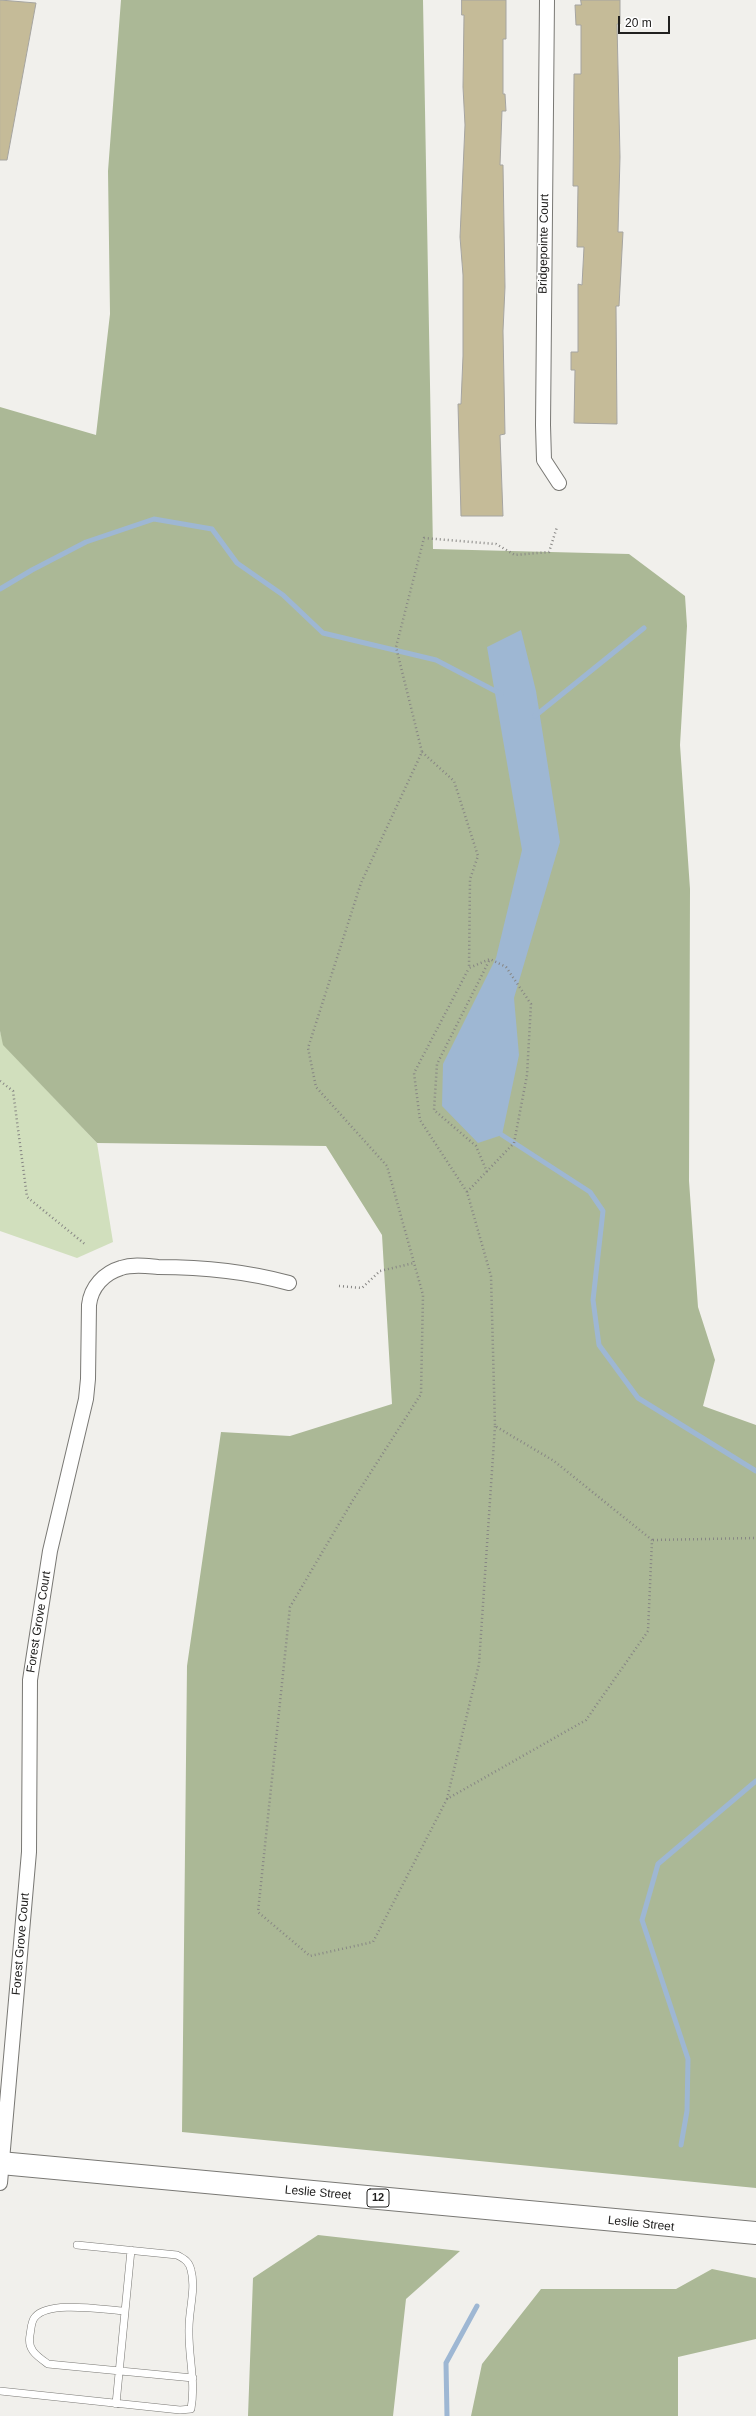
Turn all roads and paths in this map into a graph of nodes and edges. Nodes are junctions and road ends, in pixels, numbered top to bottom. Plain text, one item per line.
1 (547, 0) edge
2 (559, 483) dead end
3 (557, 527) dead end
4 (422, 752) junction
5 (490, 959) junction
6 (469, 968) junction
7 (0, 1081) edge
8 (487, 1172) junction
9 (467, 1192) junction
10 (86, 1245) dead end
11 (414, 1263) junction
12 (289, 1283) dead end
13 (339, 1286) dead end
14 (495, 1426) junction
15 (756, 1538) edge
16 (652, 1540) junction
17 (447, 1799) junction
18 (1, 2170) edge
19 (756, 2233) edge
20 (77, 2245) dead end
21 (131, 2250) junction
22 (125, 2311) junction
23 (119, 2369) junction
24 (193, 2378) junction
25 (0, 2391) edge
26 (116, 2404) junction

1 - 2 street, Bridgepointe Court
3 - 4 path
4 - 6 path
4 - 11 path
5 - 6 path
5 - 8 path
5 - 8 path
6 - 9 path
7 - 10 path
8 - 9 path
9 - 14 path
11 - 13 path
11 - 17 path
12 - 18 street, Forest Grove Court
14 - 16 path
14 - 17 path
15 - 16 path
16 - 17 path
18 - 19 main road, Leslie Street / 12
20 - 21 lane
21 - 22 lane
21 - 24 lane
22 - 23 lane
22 - 23 lane
23 - 24 lane
23 - 26 lane
24 - 26 lane
25 - 26 lane

